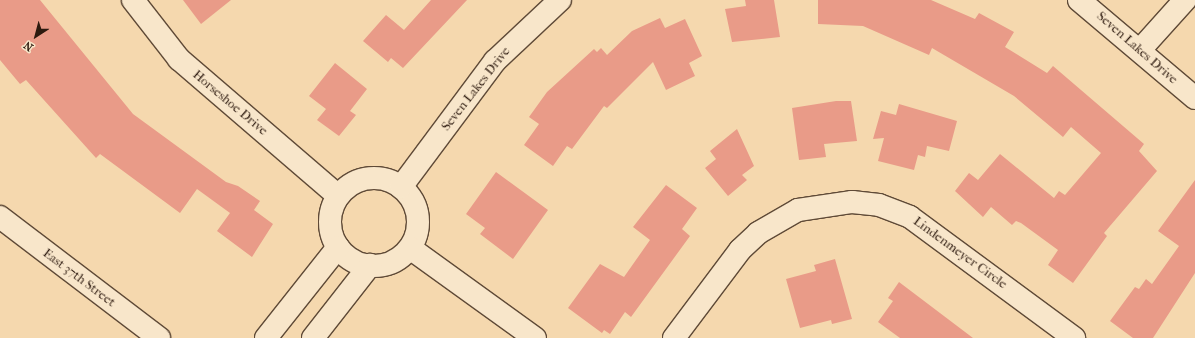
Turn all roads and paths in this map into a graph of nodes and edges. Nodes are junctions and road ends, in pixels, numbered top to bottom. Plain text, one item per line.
1 (133, 0) edge
2 (560, 0) edge
3 (1079, 0) edge
4 (1185, 0) edge
5 (1140, 50) junction
6 (1195, 98) edge
7 (401, 187) junction
8 (338, 196) junction
9 (0, 217) edge
10 (338, 247) junction
11 (410, 248) junction
12 (370, 265) junction
13 (159, 338) edge
14 (266, 338) edge
15 (313, 338) edge
16 (536, 338) edge
17 (674, 338) edge
18 (1074, 338) edge

1 - 8 street, Horseshoe Drive
2 - 7 street, Seven Lakes Drive
3 - 5 street, Seven Lakes Drive
4 - 5 street
5 - 6 street, Seven Lakes Drive
7 - 8 street
7 - 11 street
8 - 10 street
9 - 13 street, East 37th Street
10 - 12 street
10 - 14 street
11 - 12 street
11 - 16 street
12 - 15 street
17 - 18 street, Lindenmeyer Circle

